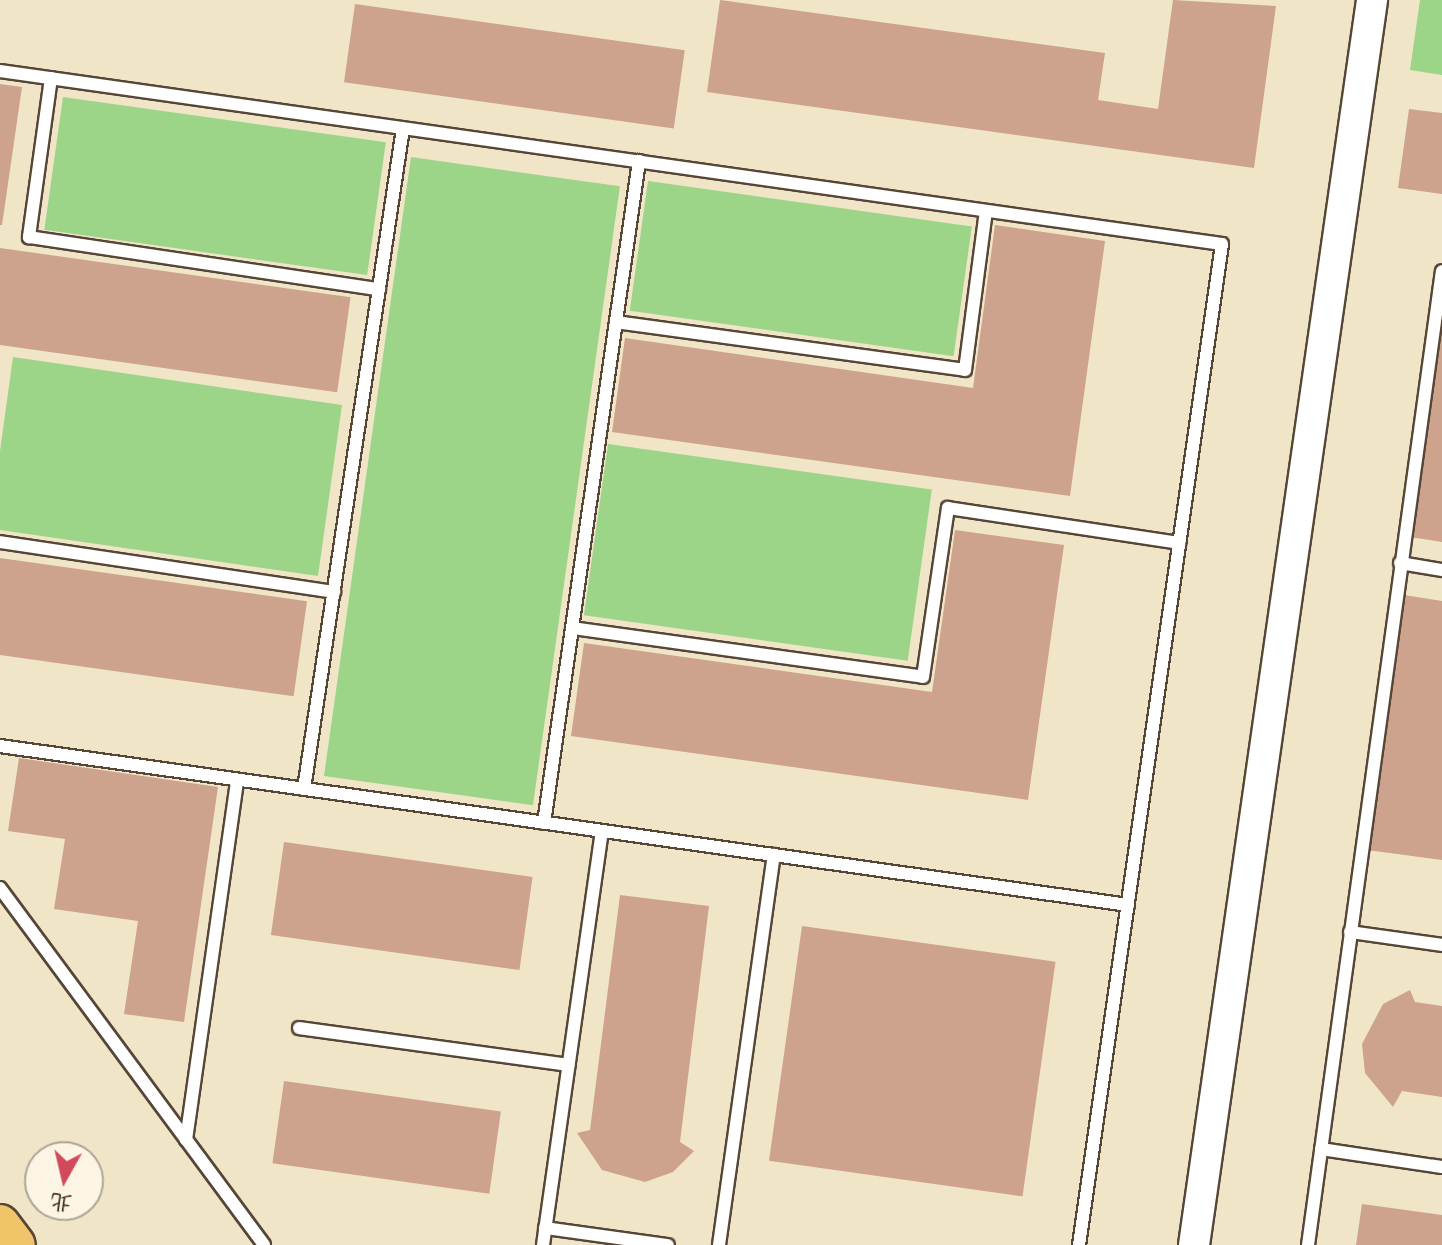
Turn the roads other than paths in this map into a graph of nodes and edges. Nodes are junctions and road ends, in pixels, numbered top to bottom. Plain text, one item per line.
1 (1372, 0) edge
2 (0, 71) edge
3 (51, 78) junction
4 (403, 128) junction
5 (639, 161) junction
6 (986, 211) junction
7 (1442, 271) edge
8 (379, 289) junction
9 (616, 322) junction
10 (0, 542) edge
11 (1179, 543) junction
12 (1400, 563) junction
13 (1442, 570) edge
14 (334, 592) junction
15 (572, 628) junction
16 (0, 746) edge
17 (237, 780) junction
18 (304, 789) junction
19 (544, 823) junction
20 (602, 831) junction
21 (774, 855) junction
22 (0, 888) edge
23 (1128, 905) junction
24 (1350, 932) junction
25 (1442, 945) edge
26 (299, 1028) dead end
27 (568, 1065) junction
28 (186, 1140) junction
29 (1321, 1149) junction
30 (1442, 1167) edge
31 (0, 1224) edge
32 (545, 1228) junction
33 (16, 1245) edge
34 (264, 1245) edge
35 (543, 1245) edge
36 (668, 1245) edge
37 (719, 1245) edge
38 (1079, 1245) edge
39 (1194, 1245) edge
40 (1308, 1245) edge

1 - 39 street
2 - 3 lane
3 - 4 lane
3 - 8 lane
4 - 5 lane
4 - 8 lane
5 - 6 lane
5 - 9 lane
6 - 9 lane
6 - 11 lane
7 - 12 lane
8 - 14 lane
9 - 15 lane
10 - 14 lane
11 - 15 lane
11 - 23 lane
12 - 13 lane
12 - 24 lane
14 - 18 lane
15 - 19 lane
16 - 17 lane
17 - 18 lane
17 - 28 lane
18 - 19 lane
19 - 20 lane
20 - 21 lane
20 - 27 lane
21 - 23 lane
21 - 37 lane
22 - 28 lane
23 - 38 lane
24 - 25 lane
24 - 29 lane
26 - 27 lane
27 - 32 lane
28 - 34 lane
29 - 30 lane
29 - 40 lane
31 - 33 main road
32 - 35 lane
32 - 36 lane

